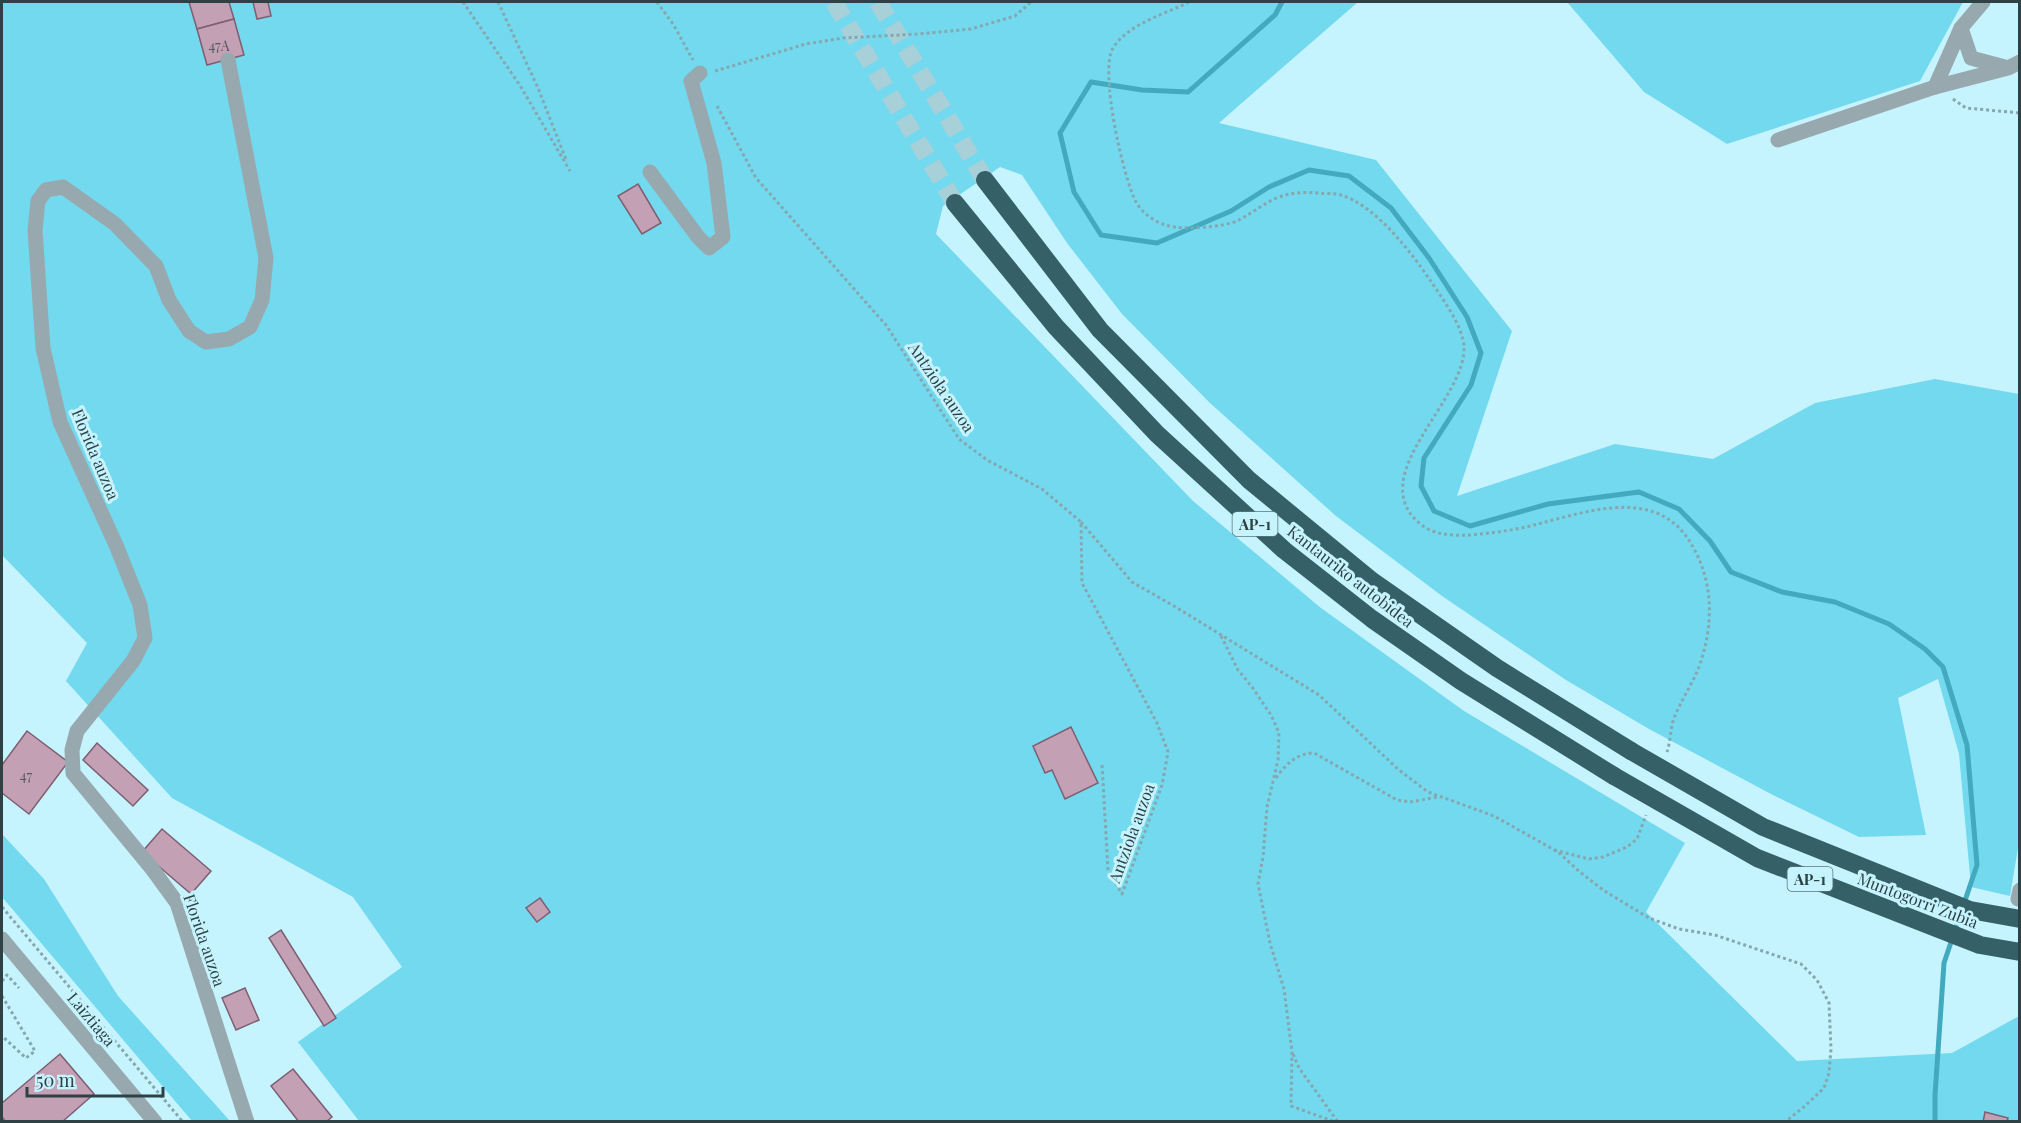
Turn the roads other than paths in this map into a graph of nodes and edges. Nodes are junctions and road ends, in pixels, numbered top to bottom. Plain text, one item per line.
1 (1983, 2) edge
2 (1961, 28) junction
3 (228, 60) dead end
4 (2014, 65) edge
5 (700, 73) road end
6 (1935, 87) junction
7 (1778, 140) dead end
8 (650, 172) dead end
9 (986, 180) tunnel mouth
10 (955, 204) tunnel mouth
11 (1631, 751) joint
12 (1614, 776) joint
13 (2019, 919) edge
14 (2, 939) edge
15 (2019, 952) edge
16 (155, 1122) edge
17 (247, 1122) edge

1 - 2 street
2 - 4 street
2 - 6 street
3 - 17 street, Florida auzoa
4 - 6 street
5 - 8 street
6 - 7 street
9 - 11 highway, Kantauriko autobidea / AP-1
10 - 12 highway, Kantauriko autobidea / AP-1
11 - 13 highway, Muntogorri Zubia / AP-1, bridge
12 - 15 highway, Muntogorri Zubia / AP-1, bridge
14 - 16 street, Laiztiaga

